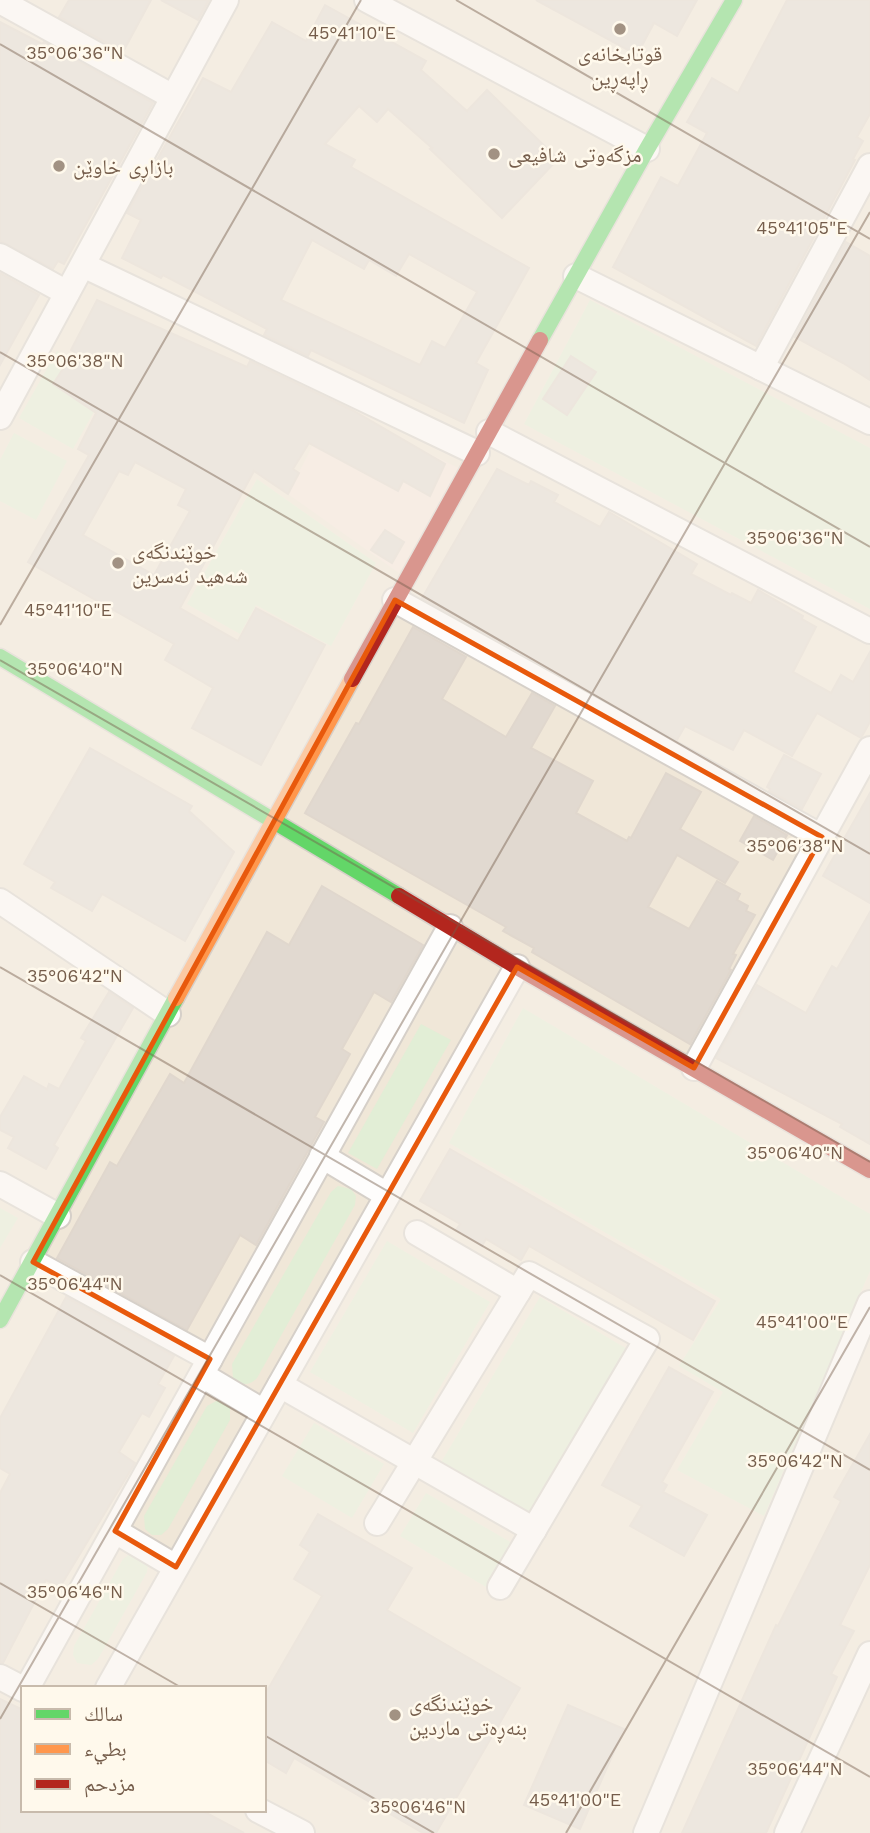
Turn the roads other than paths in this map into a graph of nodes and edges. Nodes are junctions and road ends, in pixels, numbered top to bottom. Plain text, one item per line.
1 (226, 0) edge
2 (367, 0) edge
3 (733, 0) edge
4 (0, 1) edge
5 (173, 97) junction
6 (647, 149) junction
7 (870, 166) edge
8 (0, 256) edge
9 (83, 265) junction
10 (576, 276) junction
11 (67, 293) junction
12 (761, 368) junction
13 (0, 417) edge
14 (870, 422) edge
15 (483, 443) junction
16 (395, 600) junction
17 (870, 631) edge
18 (0, 657) edge
19 (870, 749) edge
20 (273, 821) junction
21 (822, 837) junction
22 (0, 901) edge
23 (450, 927) junction
24 (517, 967) junction
25 (168, 1014) junction
26 (694, 1068) junction
27 (322, 1156) junction
28 (870, 1170) edge
29 (0, 1184) edge
30 (387, 1195) junction
31 (58, 1216) junction
32 (417, 1233) dead end
33 (33, 1262) junction
34 (518, 1292) junction
35 (870, 1303) edge
36 (0, 1320) edge
37 (206, 1367) junction
38 (280, 1385) junction
39 (264, 1412) junction
40 (415, 1462) junction
41 (377, 1523) dead end
42 (534, 1530) junction
43 (115, 1531) junction
44 (176, 1567) junction
45 (500, 1587) dead end
46 (870, 1654) edge
47 (0, 1677) edge
48 (21, 1686) edge
49 (26, 1686) edge
50 (109, 1686) edge
51 (262, 1812) edge
52 (789, 1832) edge
53 (302, 1833) edge
54 (646, 1833) edge

1 - 5 street
2 - 6 street
3 - 6 street
4 - 5 street
5 - 9 street
6 - 10 street
7 - 12 street
8 - 11 street
9 - 11 street
9 - 15 street
10 - 12 street
10 - 15 street
11 - 13 street
12 - 14 street
15 - 16 street
15 - 17 street
16 - 20 street
16 - 21 street
18 - 20 street
19 - 21 street
20 - 23 street
20 - 25 street
21 - 26 street
22 - 25 street
23 - 24 street
23 - 27 street
24 - 26 street
24 - 30 street
25 - 31 street
26 - 28 street
27 - 30 street
27 - 37 street
29 - 31 street
30 - 38 street
31 - 33 street
32 - 34 street
33 - 36 street
33 - 37 street
34 - 40 street
34 - 42 street
35 - 54 street
37 - 39 street
37 - 43 street
38 - 39 street
38 - 40 street
39 - 44 street
40 - 41 street
40 - 42 street
42 - 45 street
43 - 44 street
43 - 49 street
44 - 50 street
46 - 52 street
47 - 48 street
51 - 53 street

